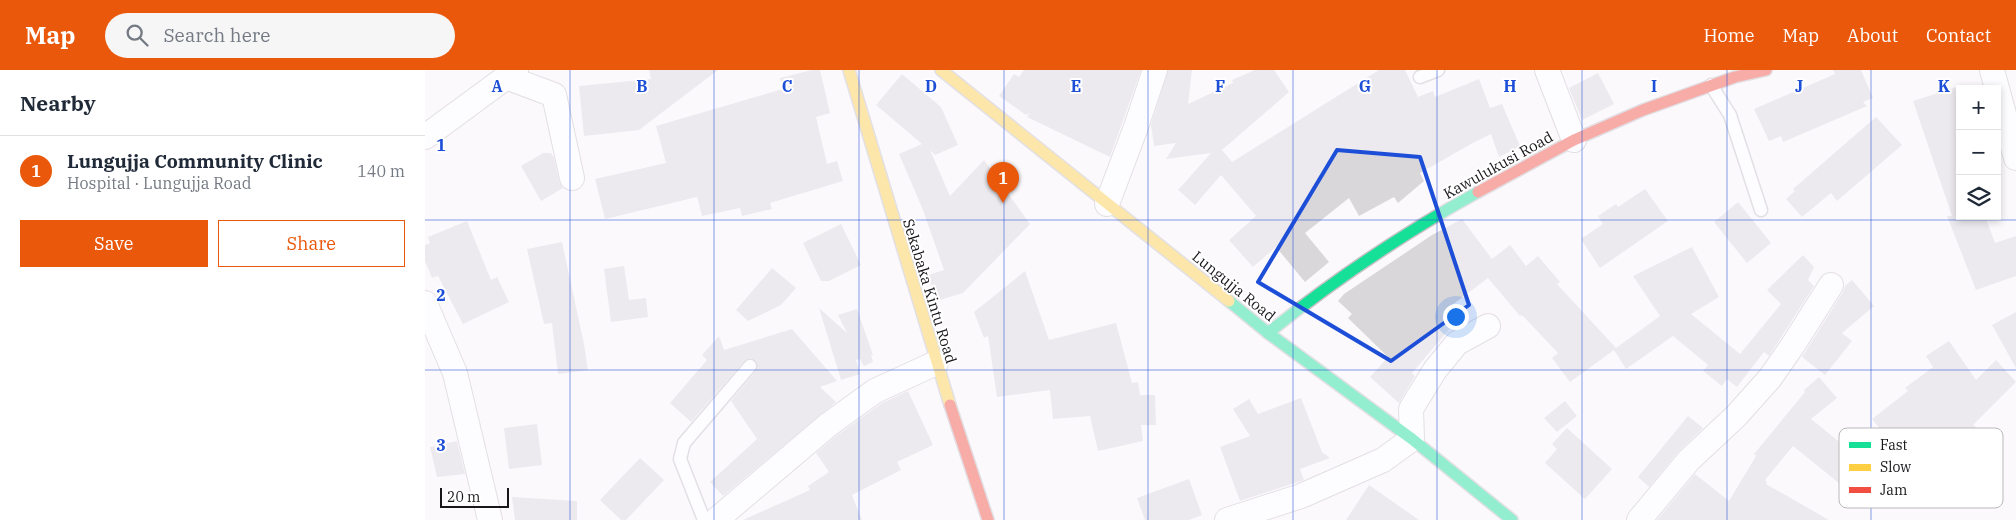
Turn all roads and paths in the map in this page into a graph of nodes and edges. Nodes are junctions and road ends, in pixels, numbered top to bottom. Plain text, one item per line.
1 (849, 70) edge
2 (941, 70) edge
3 (1155, 70) edge
4 (1438, 70) edge
5 (1547, 70) edge
6 (1766, 70) edge
7 (1993, 70) edge
8 (1734, 73) edge
9 (511, 74) edge
10 (1420, 77) dead end
11 (1711, 86) junction
12 (425, 137) edge
13 (1574, 140) junction
14 (2016, 158) edge
15 (572, 178) dead end
16 (1107, 204) junction
17 (1761, 210) dead end
18 (1831, 285) dead end
19 (425, 303) edge
20 (1488, 326) dead end
21 (1268, 334) junction
22 (936, 363) junction
23 (750, 366) dead end
24 (1412, 439) junction
25 (490, 520) edge
26 (704, 520) edge
27 (716, 520) edge
28 (988, 520) edge
29 (1227, 520) edge
30 (1512, 520) edge
31 (1639, 520) edge

1 - 22 street, Sekabaka Kintu Road
2 - 16 street, Lungujja Road
3 - 16 street
4 - 10 lane
5 - 13 street
6 - 8 street, Kawulukusi Road
7 - 14 street
8 - 11 street, Kawulukusi Road
9 - 12 street
9 - 15 street
11 - 13 street, Kawulukusi Road
11 - 17 lane
13 - 21 street, Kawulukusi Road
16 - 21 street, Lungujja Road
18 - 31 street
19 - 25 street
20 - 24 street
21 - 24 street, Lungujja Road
22 - 27 street
22 - 28 street, Sekabaka Kintu Road
23 - 26 lane
24 - 29 street
24 - 30 street, Lungujja Road

